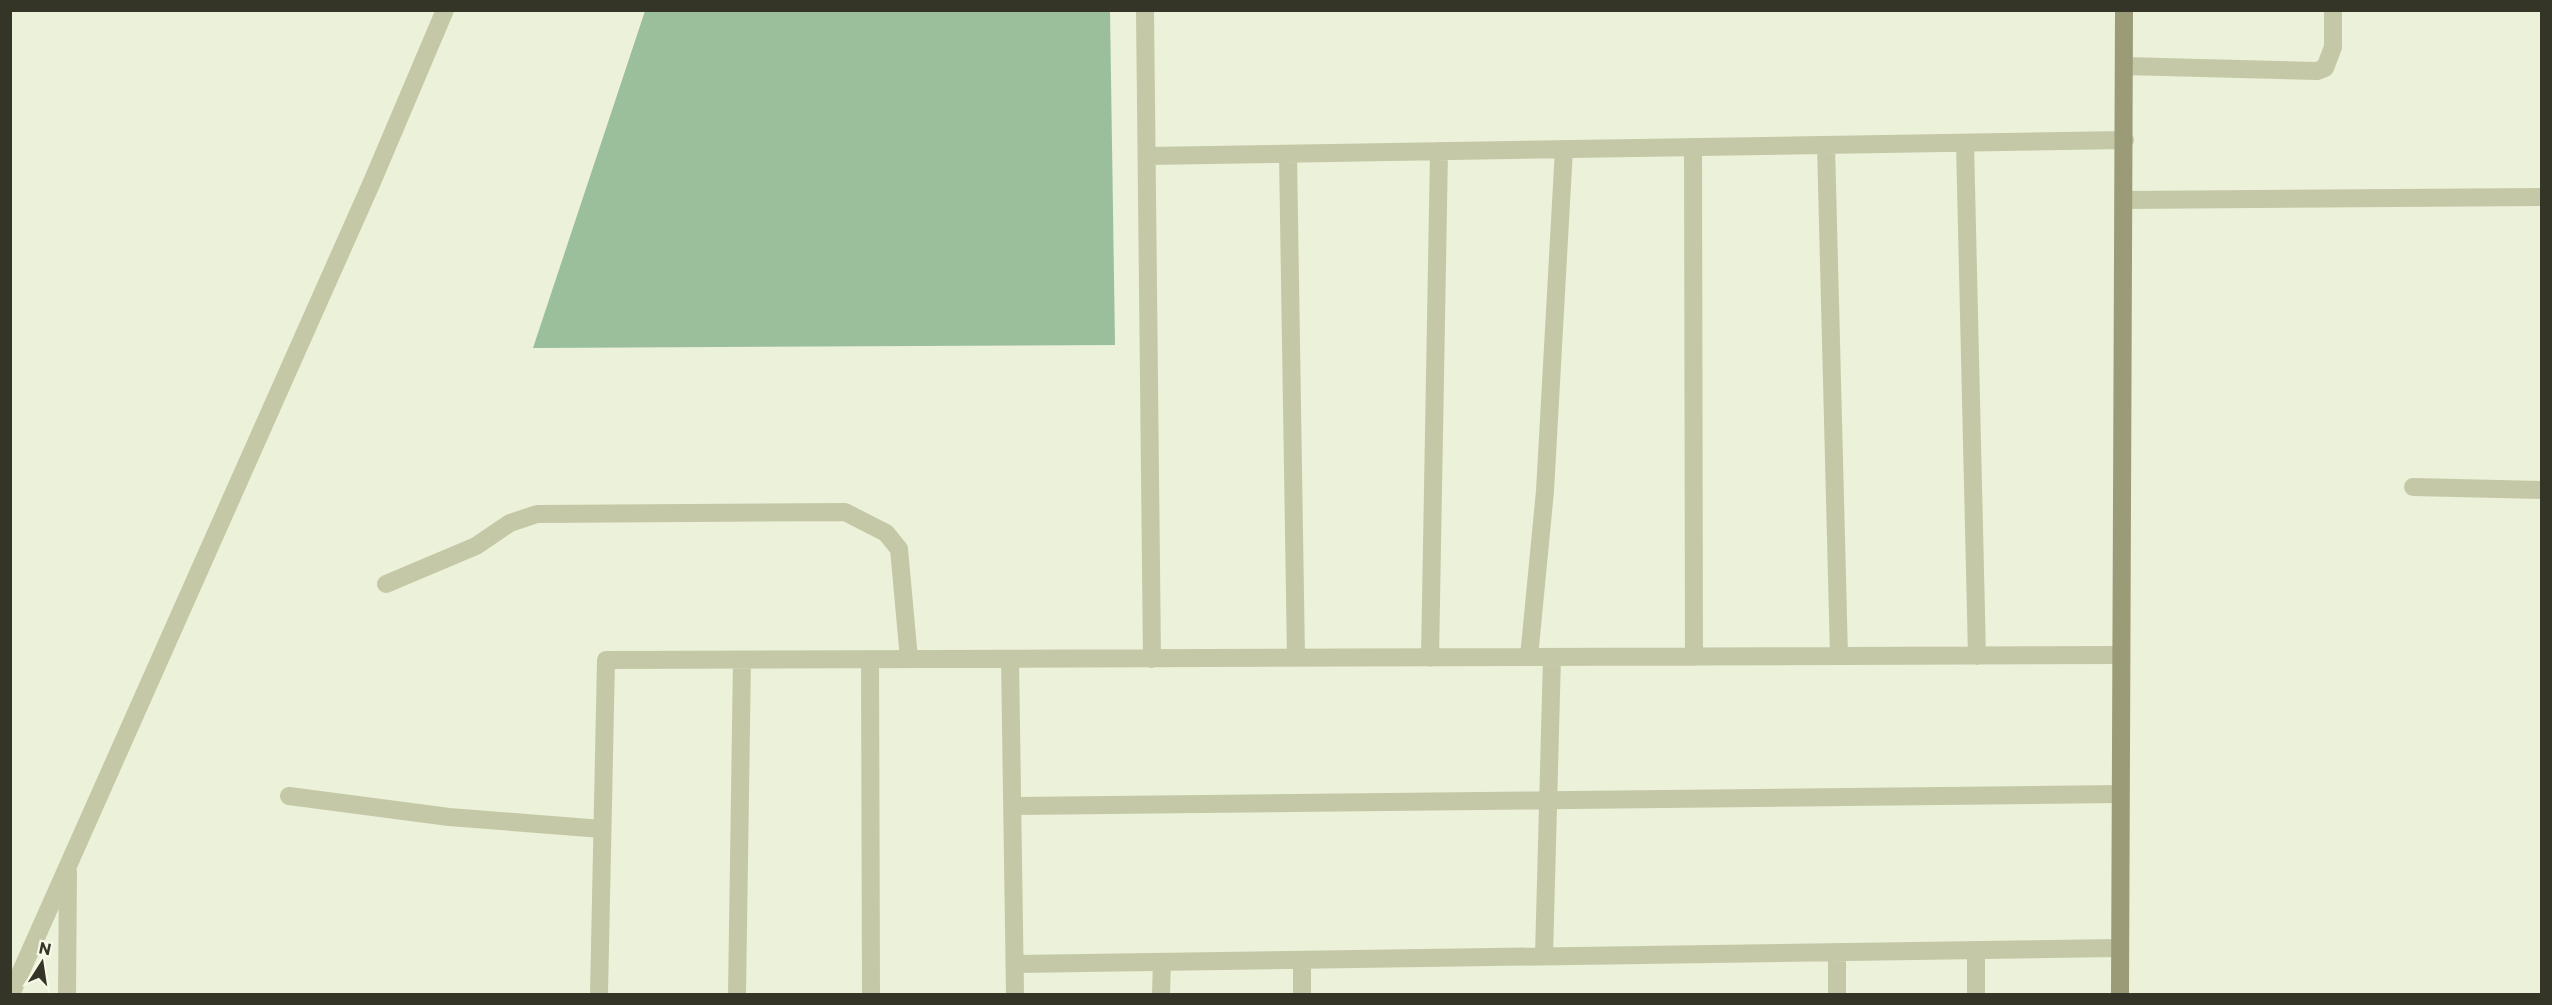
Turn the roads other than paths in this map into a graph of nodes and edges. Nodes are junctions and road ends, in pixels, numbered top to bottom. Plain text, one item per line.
1 (445, 10) edge
2 (1145, 10) edge
3 (2124, 10) edge
4 (2333, 10) edge
5 (2124, 66) junction
6 (2125, 140) junction
7 (1965, 143) junction
8 (1826, 145) junction
9 (1693, 147) junction
10 (1564, 149) junction
11 (1439, 151) junction
12 (1288, 154) junction
13 (1147, 156) junction
14 (2541, 197) edge
15 (2124, 200) junction
16 (2413, 487) dead end
17 (2541, 490) edge
18 (386, 584) dead end
19 (2121, 655) junction
20 (1839, 656) junction
21 (1977, 656) junction
22 (1529, 657) junction
23 (1552, 657) junction
24 (1694, 657) junction
25 (1296, 658) junction
26 (1430, 658) junction
27 (870, 659) junction
28 (909, 659) junction
29 (1010, 659) junction
30 (1152, 659) junction
31 (742, 660) junction
32 (2120, 794) junction
33 (289, 796) dead end
34 (1547, 800) junction
35 (1013, 806) junction
36 (602, 829) junction
37 (68, 864) junction
38 (2120, 948) junction
39 (1976, 950) junction
40 (1837, 952) junction
41 (1544, 956) junction
42 (1302, 960) junction
43 (1162, 962) junction
44 (1016, 964) junction
45 (11, 994) edge
46 (68, 994) edge
47 (599, 994) edge
48 (737, 994) edge
49 (871, 994) edge
50 (1015, 994) edge
51 (1161, 994) edge
52 (1302, 994) edge
53 (1837, 994) edge
54 (1976, 994) edge
55 (2120, 994) edge

1 - 37 street
2 - 13 street
3 - 5 street
4 - 5 street
5 - 6 street
6 - 7 street
6 - 15 street
7 - 8 street
7 - 21 street
8 - 9 street
8 - 20 street
9 - 10 street
9 - 24 street
10 - 11 street
10 - 22 street
11 - 12 street
11 - 26 street
12 - 13 street
12 - 25 street
13 - 30 street
14 - 15 street
15 - 19 street
16 - 17 street
18 - 28 street
19 - 21 street
19 - 32 street
20 - 21 street
20 - 24 street
22 - 23 street
22 - 26 street
23 - 24 street
23 - 34 street
25 - 26 street
25 - 30 street
27 - 28 street
27 - 31 street
27 - 49 street
28 - 29 street
29 - 30 street
29 - 35 street
31 - 36 street
31 - 48 street
32 - 34 street
32 - 38 street
33 - 36 street
34 - 35 street
34 - 41 street
35 - 44 street
36 - 47 street
37 - 45 street
37 - 46 street
38 - 39 street
38 - 55 street
39 - 40 street
39 - 54 street
40 - 41 street
40 - 53 street
41 - 42 street
42 - 43 street
42 - 52 street
43 - 44 street
43 - 51 street
44 - 50 street

